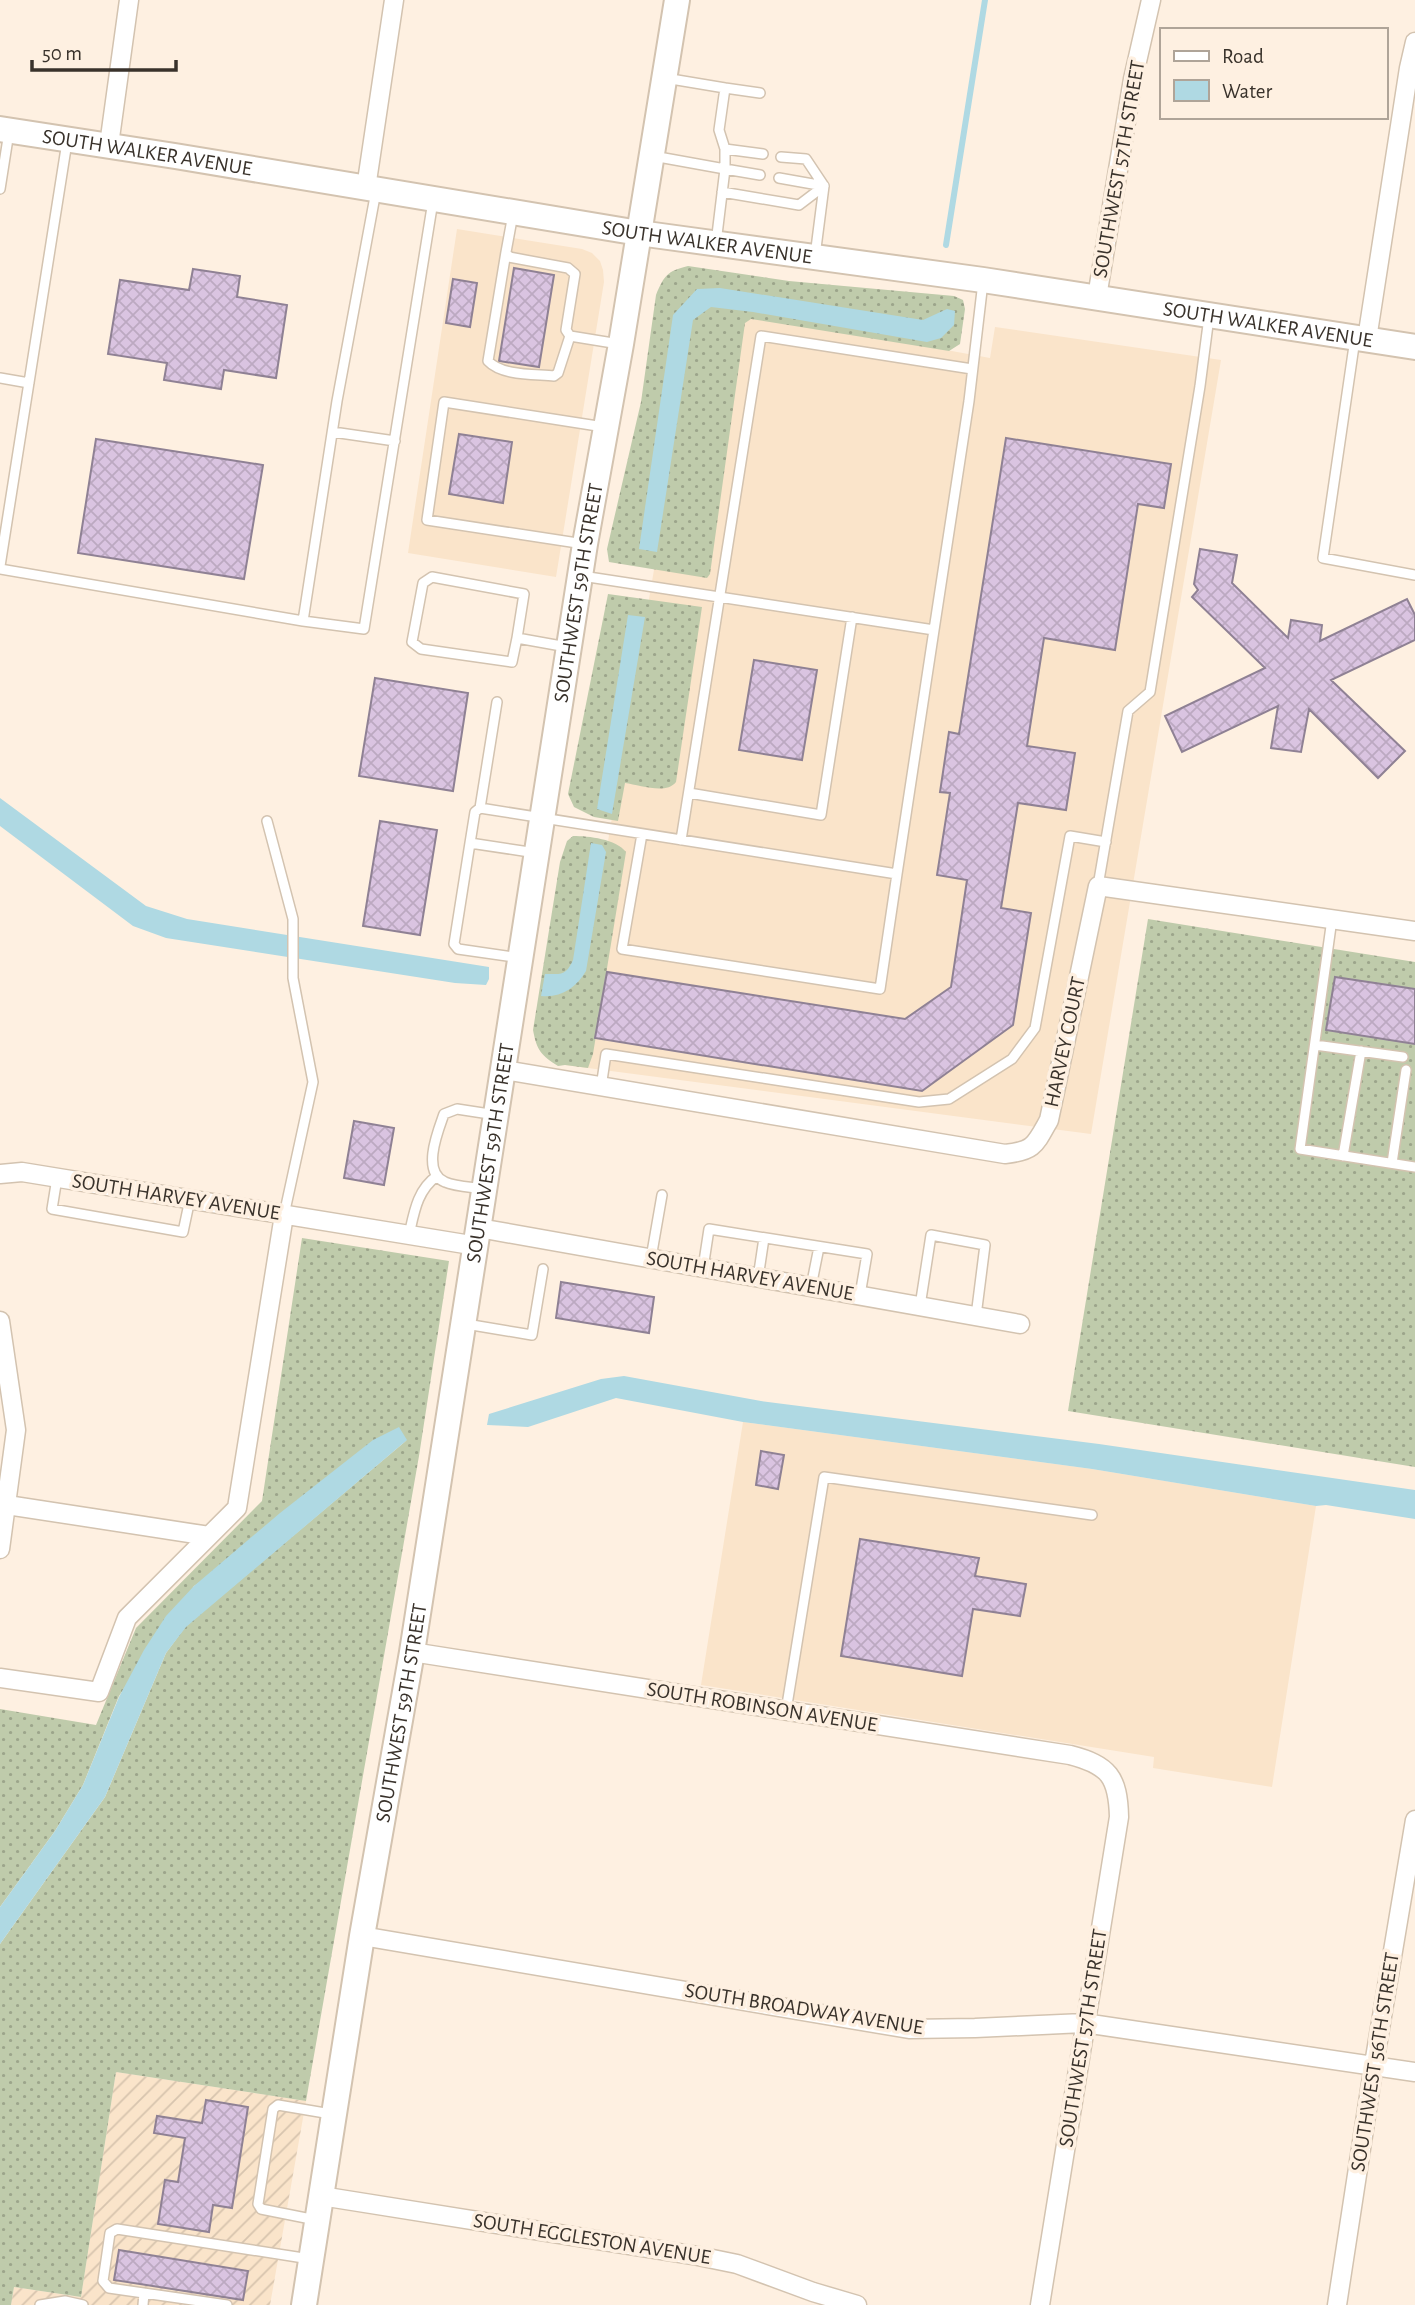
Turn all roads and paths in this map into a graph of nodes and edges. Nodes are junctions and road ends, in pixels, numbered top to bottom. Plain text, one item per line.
1 (129, 0) edge
2 (394, 0) edge
3 (677, 0) edge
4 (1151, 0) edge
5 (1415, 42) edge
6 (664, 78) junction
7 (725, 88) junction
8 (760, 93) dead end
9 (5, 129) edge
10 (67, 139) junction
11 (109, 145) junction
12 (725, 149) junction
13 (763, 154) dead end
14 (651, 155) junction
15 (781, 157) dead end
16 (725, 169) junction
17 (760, 175) dead end
18 (779, 178) dead end
19 (824, 186) junction
20 (0, 189) edge
21 (371, 189) junction
22 (722, 192) junction
23 (434, 199) junction
24 (514, 213) junction
25 (639, 233) junction
26 (716, 244) junction
27 (506, 252) junction
28 (814, 257) junction
29 (983, 280) junction
30 (1097, 297) junction
31 (1209, 315) junction
32 (570, 336) junction
33 (1361, 338) junction
34 (621, 344) junction
35 (1415, 346) edge
36 (972, 369) junction
37 (0, 379) edge
38 (29, 383) junction
39 (606, 428) junction
40 (333, 432) junction
41 (395, 441) junction
42 (585, 544) junction
43 (0, 568) edge
44 (1415, 575) edge
45 (580, 576) junction
46 (720, 597) junction
47 (852, 617) junction
48 (303, 621) junction
49 (934, 630) junction
50 (517, 638) junction
51 (569, 648) junction
52 (497, 702) dead end
53 (689, 793) junction
54 (480, 808) junction
55 (543, 818) junction
56 (267, 821) dead end
57 (642, 834) junction
58 (681, 840) junction
59 (1106, 842) junction
60 (470, 843) junction
61 (537, 853) junction
62 (897, 874) junction
63 (1098, 886) junction
64 (1332, 919) junction
65 (1415, 931) edge
66 (522, 958) junction
67 (1315, 1045) junction
68 (1361, 1051) junction
69 (1403, 1057) dead end
70 (505, 1070) junction
71 (1406, 1070) dead end
72 (601, 1087) junction
73 (497, 1115) junction
74 (1343, 1156) junction
75 (1392, 1163) junction
76 (1415, 1167) edge
77 (0, 1174) edge
78 (437, 1176) junction
79 (57, 1178) junction
80 (486, 1189) junction
81 (662, 1195) dead end
82 (190, 1199) junction
83 (284, 1215) junction
84 (409, 1235) junction
85 (478, 1237) junction
86 (764, 1238) junction
87 (819, 1247) junction
88 (651, 1258) junction
89 (703, 1268) junction
90 (543, 1269) dead end
91 (758, 1278) junction
92 (811, 1287) junction
93 (860, 1296) junction
94 (920, 1306) junction
95 (976, 1316) junction
96 (0, 1321) edge
97 (464, 1324) junction
98 (1020, 1324) dead end
99 (7, 1505) junction
100 (1092, 1515) dead end
101 (209, 1536) junction
102 (0, 1549) edge
103 (412, 1652) junction
104 (0, 1678) edge
105 (786, 1711) junction
106 (1108, 1772) joint
107 (1415, 1820) edge
108 (362, 1936) junction
109 (1084, 2023) junction
110 (1374, 2064) junction
111 (1415, 2072) edge
112 (334, 2115) junction
113 (321, 2196) junction
114 (317, 2220) junction
115 (312, 2259) junction
116 (144, 2293) junction
117 (40, 2305) edge
118 (83, 2305) edge
119 (143, 2305) edge
120 (227, 2305) edge
121 (304, 2305) edge
122 (857, 2305) edge
123 (1040, 2305) edge
124 (1337, 2305) edge

1 - 11 street
2 - 21 street
3 - 6 main road, SOUTHWEST 59TH STREET
4 - 30 street, SOUTHWEST 57TH STREET
5 - 33 street
6 - 7 lane
6 - 14 main road, SOUTHWEST 59TH STREET
7 - 8 lane
7 - 12 lane
9 - 10 main road, SOUTH WALKER AVENUE
9 - 20 lane
10 - 11 main road, SOUTH WALKER AVENUE
10 - 38 lane
11 - 21 main road, SOUTH WALKER AVENUE
12 - 13 lane
12 - 16 lane
14 - 16 lane
14 - 25 main road, SOUTHWEST 59TH STREET
15 - 19 lane
16 - 17 lane
16 - 22 lane
18 - 19 lane
19 - 22 lane
19 - 28 lane
21 - 23 main road, SOUTH WALKER AVENUE
21 - 40 lane
22 - 26 lane
23 - 24 main road, SOUTH WALKER AVENUE
23 - 41 lane
24 - 25 main road, SOUTH WALKER AVENUE
24 - 27 lane
25 - 26 main road, SOUTH WALKER AVENUE
25 - 34 main road, SOUTHWEST 59TH STREET
26 - 28 main road, SOUTH WALKER AVENUE
27 - 32 lane
27 - 32 lane
28 - 29 main road, SOUTH WALKER AVENUE
29 - 30 main road, SOUTH WALKER AVENUE
29 - 36 lane
30 - 31 main road, SOUTH WALKER AVENUE
31 - 33 main road, SOUTH WALKER AVENUE
31 - 59 lane
32 - 34 lane
33 - 35 main road, SOUTH WALKER AVENUE
33 - 44 lane
34 - 39 main road, SOUTHWEST 59TH STREET
36 - 46 lane
36 - 49 lane
37 - 38 lane
38 - 43 lane
39 - 42 main road, SOUTHWEST 59TH STREET
39 - 42 lane
40 - 41 lane
40 - 48 lane
41 - 48 lane
42 - 45 main road, SOUTHWEST 59TH STREET
43 - 48 lane
45 - 46 lane
45 - 51 main road, SOUTHWEST 59TH STREET
46 - 47 lane
46 - 53 lane
47 - 49 lane
47 - 53 lane
49 - 62 lane
50 - 50 lane
50 - 51 lane
51 - 55 main road, SOUTHWEST 59TH STREET
52 - 54 lane
53 - 58 lane
54 - 55 lane
54 - 60 lane
55 - 57 lane
55 - 61 main road, SOUTHWEST 59TH STREET
56 - 83 lane
57 - 58 lane
57 - 62 lane
58 - 62 lane
59 - 63 lane
59 - 72 lane
60 - 61 lane
60 - 66 lane
61 - 66 main road, SOUTHWEST 59TH STREET
63 - 64 street
63 - 72 street, HARVEY COURT
64 - 65 street
64 - 67 lane
66 - 70 main road, SOUTHWEST 59TH STREET
67 - 68 lane
67 - 74 lane
68 - 69 lane
68 - 74 lane
70 - 72 street, HARVEY COURT
70 - 73 main road, SOUTHWEST 59TH STREET
71 - 75 lane
73 - 78 lane
73 - 80 main road, SOUTHWEST 59TH STREET
74 - 75 lane
75 - 76 lane
77 - 79 street, SOUTH HARVEY AVENUE
78 - 80 lane
78 - 84 lane
79 - 82 street, SOUTH HARVEY AVENUE
79 - 82 lane
80 - 85 main road, SOUTHWEST 59TH STREET
81 - 88 lane
82 - 83 street, SOUTH HARVEY AVENUE
83 - 84 street, SOUTH HARVEY AVENUE
83 - 101 street
84 - 85 street, SOUTH HARVEY AVENUE
85 - 88 street, SOUTH HARVEY AVENUE
85 - 97 main road, SOUTHWEST 59TH STREET
86 - 87 lane
86 - 89 lane
86 - 91 lane
87 - 92 lane
87 - 93 lane
88 - 89 street, SOUTH HARVEY AVENUE
89 - 91 street, SOUTH HARVEY AVENUE
90 - 97 lane
91 - 92 street, SOUTH HARVEY AVENUE
92 - 93 street, SOUTH HARVEY AVENUE
93 - 94 street, SOUTH HARVEY AVENUE
94 - 95 street, SOUTH HARVEY AVENUE
94 - 95 lane
95 - 98 street, SOUTH HARVEY AVENUE
96 - 99 street
97 - 103 main road, SOUTHWEST 59TH STREET
99 - 101 street
99 - 102 street
100 - 105 lane
101 - 104 street
103 - 105 street, SOUTH ROBINSON AVENUE
103 - 108 main road, SOUTHWEST 59TH STREET
105 - 106 street, SOUTH ROBINSON AVENUE
106 - 109 street, SOUTHWEST 57TH STREET
107 - 110 street, SOUTHWEST 56TH STREET
108 - 109 street, SOUTH BROADWAY AVENUE
108 - 112 main road, SOUTHWEST 59TH STREET
109 - 110 street, SOUTH BROADWAY AVENUE
109 - 123 street, SOUTHWEST 57TH STREET
110 - 111 street, SOUTH BROADWAY AVENUE
110 - 124 street, SOUTHWEST 56TH STREET
112 - 113 main road, SOUTHWEST 59TH STREET
112 - 114 lane
113 - 114 main road, SOUTHWEST 59TH STREET
113 - 122 street, SOUTH EGGLESTON AVENUE
114 - 115 main road, SOUTHWEST 59TH STREET
115 - 116 lane
115 - 121 main road, SOUTHWEST 59TH STREET
116 - 119 lane
116 - 120 lane
117 - 118 lane

